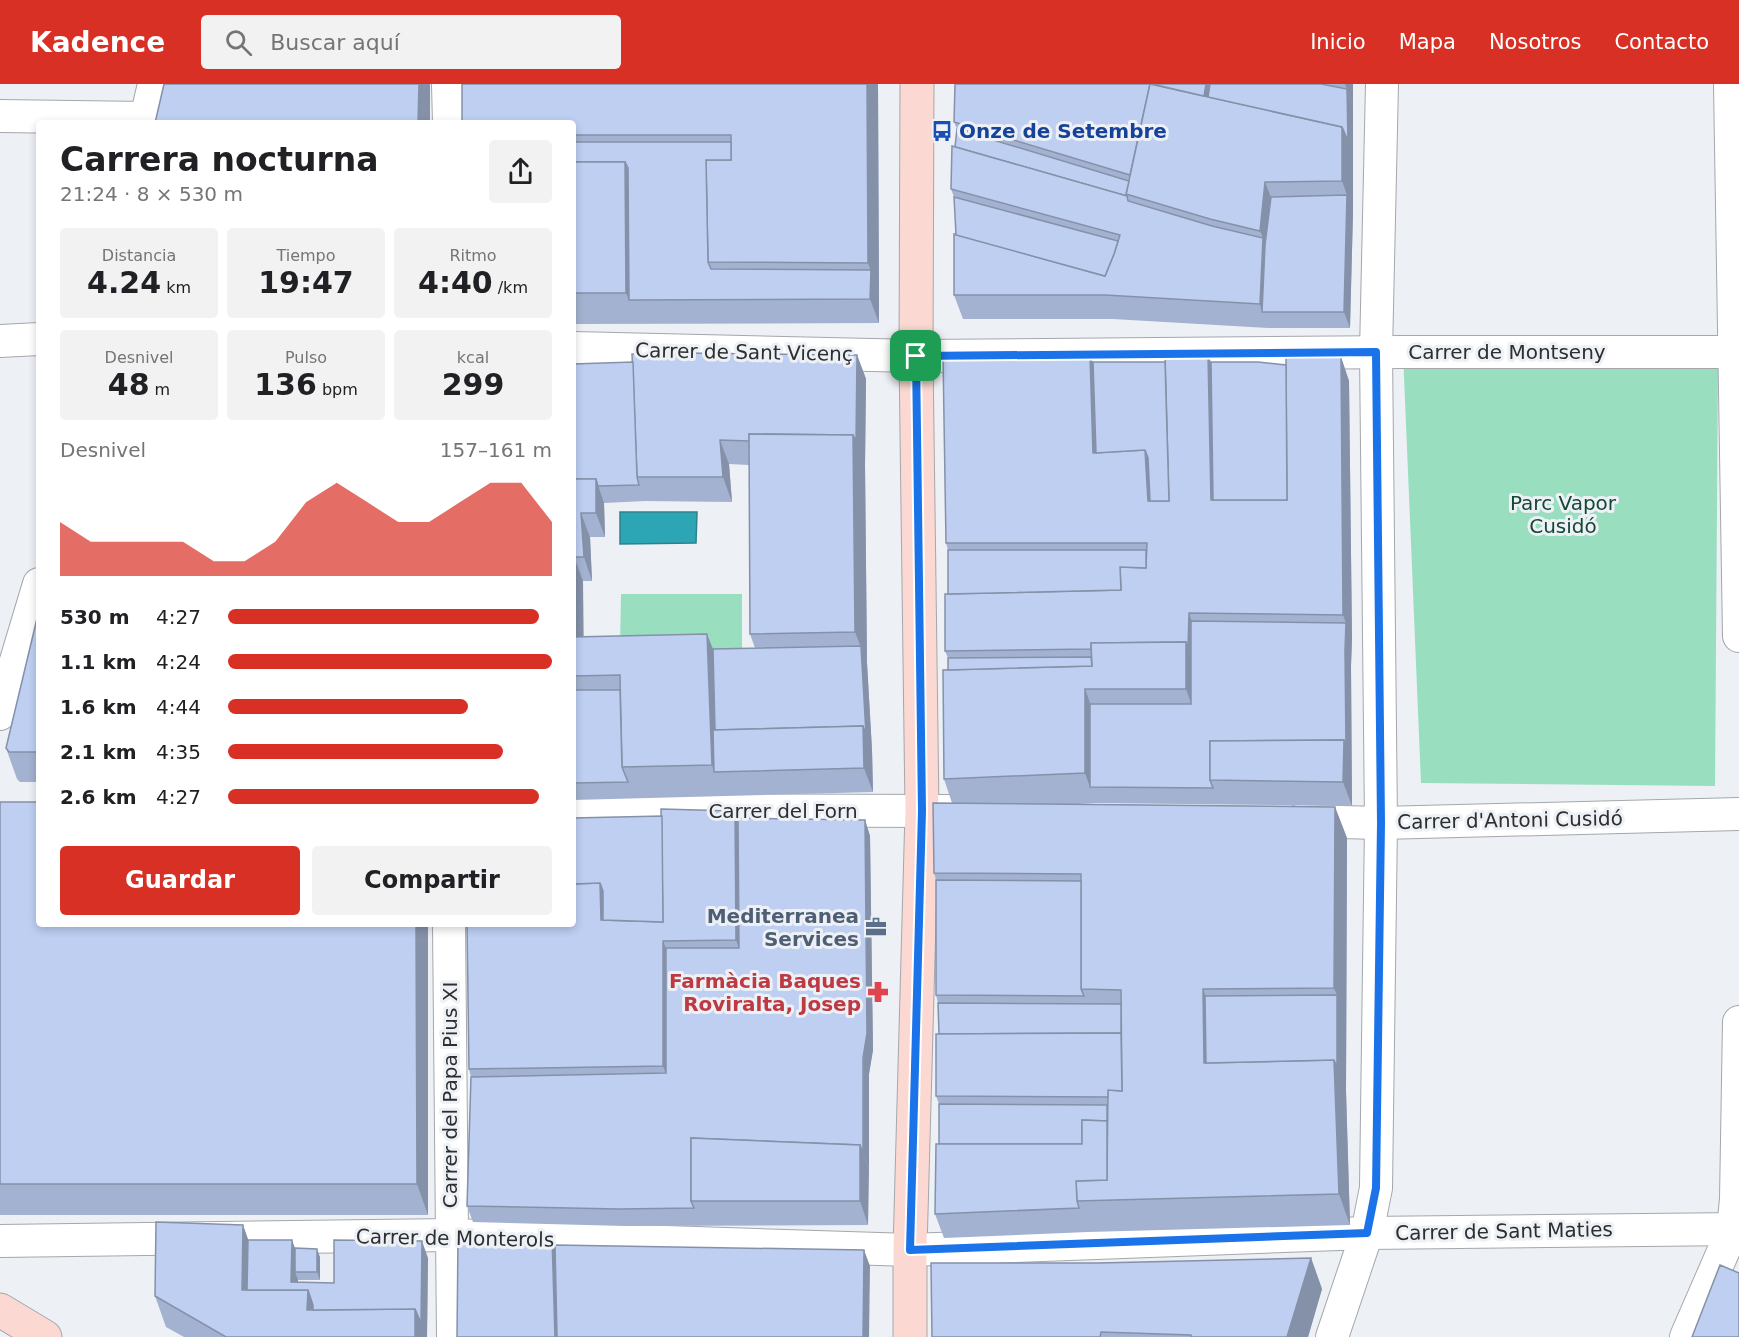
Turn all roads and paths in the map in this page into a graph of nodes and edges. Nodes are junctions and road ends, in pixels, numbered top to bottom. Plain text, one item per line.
1 (154, 84) edge
2 (448, 84) edge
3 (917, 84) edge
4 (1382, 84) edge
5 (1730, 84) edge
6 (0, 116) edge
7 (146, 120) edge
8 (449, 120) edge
9 (1735, 138) edge
10 (36, 339) edge
11 (0, 341) edge
12 (576, 348) edge
13 (1376, 352) junction
14 (1736, 352) edge
15 (916, 356) junction
16 (36, 594) edge
17 (1739, 636) edge
18 (0, 714) edge
19 (576, 810) edge
20 (922, 811) junction
21 (981, 812) edge
22 (1739, 814) edge
23 (1275, 820) edge
24 (1381, 823) junction
25 (449, 927) edge
26 (1739, 1022) edge
27 (1736, 1229) edge
28 (1367, 1233) junction
29 (451, 1235) junction
30 (0, 1242) edge
31 (910, 1250) junction
32 (0, 1310) edge
33 (45, 1337) edge
34 (453, 1337) edge
35 (910, 1337) edge
36 (1332, 1337) edge
37 (1686, 1337) edge

1 - 7 street
2 - 8 street
3 - 15 street
4 - 13 street
5 - 9 street
6 - 7 street
9 - 14 street
10 - 11 street
12 - 15 street, Carrer de Sant Vicenç
13 - 14 street, Carrer de Montseny
13 - 15 street, Carrer de Montseny
13 - 24 street
14 - 17 street
15 - 20 street
16 - 18 street
19 - 20 street, Carrer del Forn
20 - 21 street
20 - 31 street
22 - 24 street, Carrer d'Antoni Cusidó
23 - 24 street, Carrer d'Antoni Cusidó
24 - 28 street
25 - 29 street, Carrer del Papa Pius XI
26 - 27 street
27 - 28 street, Carrer de Sant Maties
27 - 37 street
28 - 31 street, Carrer de Sant Maties
28 - 36 street
29 - 30 street, Carrer de Monterols
29 - 31 street, Carrer de Monterols
29 - 34 street, Carrer del Papa Pius XI
31 - 35 street
32 - 33 street

